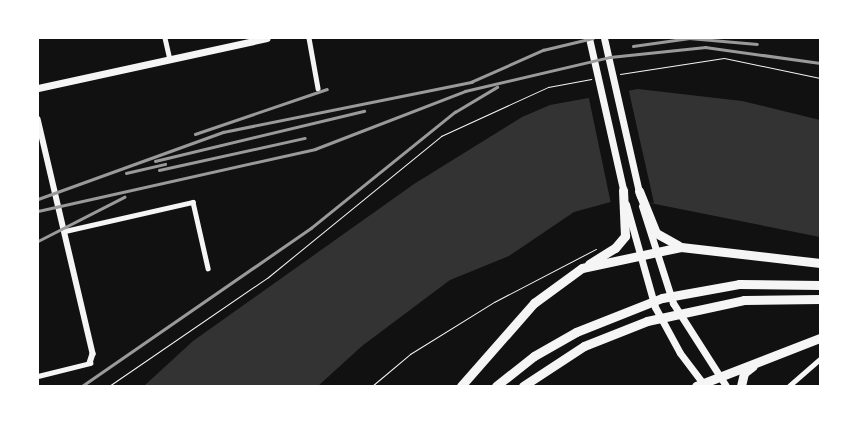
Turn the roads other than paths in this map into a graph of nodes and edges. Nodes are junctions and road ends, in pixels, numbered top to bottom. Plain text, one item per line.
1 (165, 38) edge
2 (267, 38) edge
3 (308, 38) edge
4 (589, 38) edge
5 (604, 38) edge
6 (170, 59) junction
7 (38, 88) edge
8 (318, 88) dead end
9 (38, 119) edge
10 (623, 190) joint
11 (639, 191) joint
12 (650, 226) junction
13 (629, 229) junction
14 (66, 231) junction
15 (682, 247) junction
16 (655, 253) junction
17 (638, 257) junction
18 (820, 263) edge
19 (208, 268) dead end
20 (582, 268) junction
21 (820, 285) edge
22 (820, 299) edge
23 (820, 338) edge
24 (820, 359) edge
25 (758, 362) junction
26 (90, 363) joint
27 (38, 376) edge
28 (719, 377) junction
29 (701, 385) edge
30 (461, 386) edge
31 (496, 386) edge
32 (523, 386) edge
33 (726, 386) edge
34 (741, 386) edge
35 (789, 386) edge

1 - 6 street
2 - 6 main road
3 - 8 street
4 - 10 main road
5 - 11 main road
6 - 7 main road
9 - 14 street
10 - 13 highway
11 - 12 highway
12 - 15 highway
12 - 16 main road
13 - 17 main road
13 - 20 highway
14 - 19 street
14 - 26 street
15 - 16 highway
15 - 18 highway
16 - 17 highway
16 - 28 main road
17 - 20 highway
17 - 29 main road
20 - 30 highway
21 - 31 highway
22 - 32 highway
23 - 25 highway
24 - 35 street
25 - 28 highway
25 - 34 highway
26 - 27 street
28 - 29 highway
28 - 33 main road

